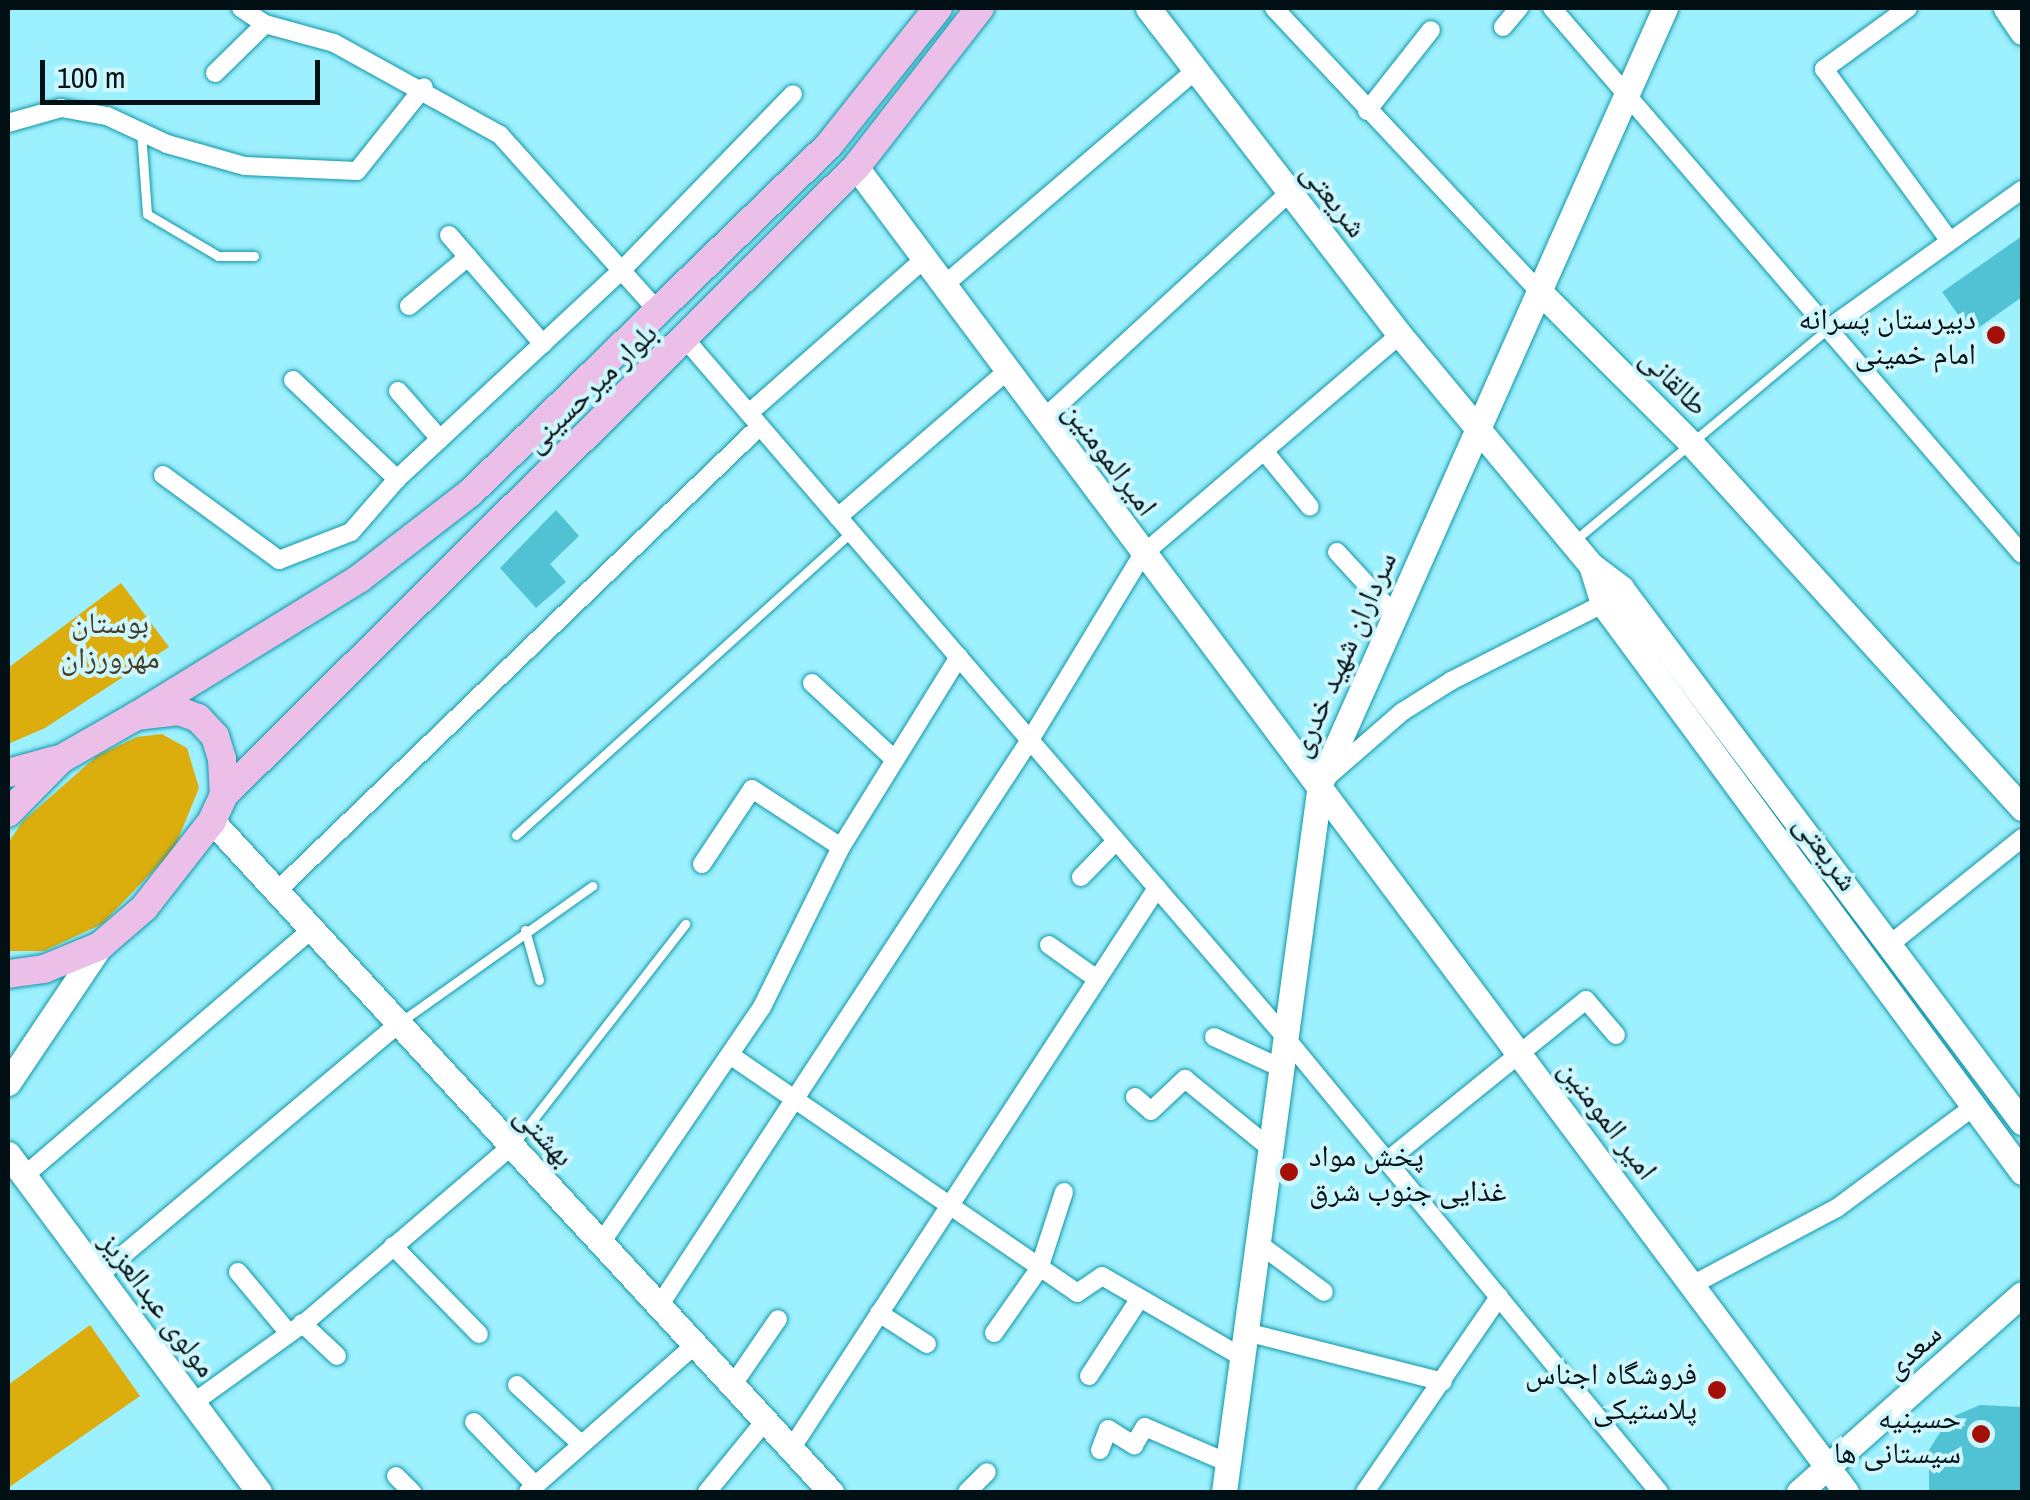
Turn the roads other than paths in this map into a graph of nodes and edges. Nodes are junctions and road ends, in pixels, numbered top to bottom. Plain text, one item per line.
1 (241, 8) edge
2 (938, 8) edge
3 (980, 8) edge
4 (1148, 8) edge
5 (1274, 8) edge
6 (1519, 8) edge
7 (1552, 8) edge
8 (1664, 8) edge
9 (1908, 8) edge
10 (2006, 8) edge
11 (265, 24) junction
12 (1503, 27) dead end
13 (1431, 30) dead end
14 (2022, 32) edge
15 (1196, 70) junction
16 (215, 74) dead end
17 (424, 88) junction
18 (1628, 90) junction
19 (793, 94) dead end
20 (1367, 111) junction
21 (8, 123) edge
22 (141, 132) junction
23 (856, 166) junction
24 (2022, 190) edge
25 (1289, 193) junction
26 (449, 235) dead end
27 (1950, 241) junction
28 (254, 256) dead end
29 (468, 257) junction
30 (924, 258) junction
31 (620, 272) junction
32 (943, 286) junction
33 (1538, 291) junction
34 (409, 306) dead end
35 (657, 310) junction
36 (1829, 328) junction
37 (1400, 335) junction
38 (686, 340) junction
39 (542, 344) junction
40 (1006, 372) junction
41 (292, 380) dead end
42 (398, 391) dead end
43 (754, 420) junction
44 (1042, 420) junction
45 (1479, 425) junction
46 (440, 439) junction
47 (1690, 443) junction
48 (1264, 451) junction
49 (163, 475) dead end
50 (397, 479) junction
51 (1310, 507) dead end
52 (838, 517) junction
53 (851, 532) junction
54 (1574, 541) junction
55 (1336, 552) dead end
56 (2022, 554) edge
57 (1142, 555) junction
58 (1591, 565) junction
59 (1603, 604) junction
60 (1395, 614) junction
61 (958, 657) junction
62 (812, 683) dead end
63 (136, 716) junction
64 (1030, 740) junction
65 (61, 758) junction
66 (894, 758) junction
67 (8, 773) edge
68 (1320, 784) junction
69 (218, 808) junction
70 (2022, 808) edge
71 (8, 812) edge
72 (516, 835) dead end
73 (2022, 838) edge
74 (1116, 841) junction
75 (841, 847) junction
76 (702, 864) dead end
77 (1081, 878) dead end
78 (592, 886) dead end
79 (1158, 888) junction
80 (277, 891) junction
81 (685, 924) dead end
82 (312, 929) junction
83 (526, 930) junction
84 (1049, 945) dead end
85 (1889, 945) junction
86 (100, 946) junction
87 (8, 974) edge
88 (1097, 979) junction
89 (539, 980) dead end
90 (399, 1023) junction
91 (1616, 1035) dead end
92 (1214, 1037) dead end
93 (1286, 1037) junction
94 (1520, 1054) junction
95 (730, 1055) junction
96 (1282, 1068) junction
97 (8, 1083) edge
98 (795, 1094) junction
99 (1136, 1097) dead end
100 (1975, 1106) junction
101 (2022, 1122) edge
102 (512, 1146) junction
103 (1270, 1148) junction
104 (8, 1154) edge
105 (1387, 1161) junction
106 (2022, 1172) edge
107 (24, 1176) junction
108 (1064, 1192) dead end
109 (952, 1200) junction
110 (601, 1243) junction
111 (1258, 1243) junction
112 (392, 1246) junction
113 (1038, 1270) junction
114 (238, 1272) dead end
115 (98, 1276) junction
116 (1692, 1285) junction
117 (1324, 1292) dead end
118 (2022, 1294) edge
119 (1499, 1297) junction
120 (1138, 1302) junction
121 (659, 1306) junction
122 (879, 1313) junction
123 (778, 1319) dead end
124 (295, 1327) junction
125 (479, 1334) dead end
126 (994, 1334) dead end
127 (927, 1344) dead end
128 (695, 1345) junction
129 (1244, 1345) junction
130 (337, 1356) dead end
131 (1089, 1376) dead end
132 (1443, 1382) junction
133 (517, 1385) dead end
134 (732, 1386) junction
135 (193, 1403) junction
136 (765, 1421) junction
137 (474, 1422) dead end
138 (581, 1444) junction
139 (791, 1449) junction
140 (1100, 1450) dead end
141 (1228, 1463) junction
142 (1829, 1470) junction
143 (988, 1472) dead end
144 (396, 1476) dead end
145 (532, 1489) edge
146 (259, 1492) edge
147 (412, 1492) edge
148 (707, 1492) edge
149 (830, 1492) edge
150 (968, 1492) edge
151 (1224, 1492) edge
152 (1365, 1492) edge
153 (1659, 1492) edge
154 (1799, 1492) edge
155 (1846, 1492) edge

1 - 11 street
2 - 35 main road, بلوار میرحسینی
3 - 23 main road, بلوار میرحسینی
4 - 15 main road, شریعتی
5 - 20 street, طالقانی
6 - 12 street
7 - 18 street
8 - 18 main road, سرداران شهید خدری
9 - 27 street
10 - 14 main road
11 - 16 street
11 - 17 street
13 - 20 street
15 - 25 main road, شریعتی
15 - 32 street
17 - 22 street
17 - 31 street
18 - 33 main road, سرداران شهید خدری
18 - 36 street
19 - 31 street
20 - 33 street, طالقانی
21 - 22 street
22 - 28 lane
23 - 30 main road, امیرالمومنین
23 - 38 main road, بلوار میرحسینی
24 - 27 street
25 - 37 main road, شریعتی
25 - 44 street
26 - 29 street
27 - 36 street
29 - 34 street
29 - 39 street
30 - 32 main road, امیرالمومنین
30 - 43 street
31 - 35 street
31 - 39 street
32 - 40 main road, امیرالمومنین
33 - 45 main road, سرداران شهید خدری
33 - 47 main road, طالقانی
35 - 63 main road, بلوار میرحسینی
36 - 47 lane
36 - 56 street
37 - 45 main road, شریعتی
37 - 48 street
38 - 43 street
38 - 69 main road, بلوار میرحسینی
39 - 46 street
40 - 44 main road, امیرالمومنین
40 - 52 street
41 - 50 street
42 - 46 street
43 - 52 street
43 - 80 street
44 - 57 main road, امیرالمومنین
45 - 54 main road, شریعتی
45 - 60 main road, سرداران شهید خدری
46 - 50 street
47 - 54 lane
47 - 70 main road, طالقانی
48 - 51 street
48 - 57 street
49 - 50 street
52 - 53 street
53 - 61 street
53 - 72 lane
54 - 58 main road, شریعتی
55 - 60 street
57 - 64 street
57 - 68 main road, امیرالمومنین
58 - 59 main road, شریعتی
58 - 85 main road, شریعتی
59 - 68 street
59 - 100 main road, شریعتی
60 - 68 main road, سرداران شهید خدری
61 - 64 street
61 - 66 street
62 - 66 street
63 - 65 main road, بلوار میرحسینی
63 - 69 main road
64 - 74 street
64 - 98 street
65 - 67 main road
65 - 71 main road
66 - 75 street
68 - 93 main road, سرداران شهید خدری
68 - 94 main road, امیر المومنین
69 - 80 main road, بهشتی
69 - 86 main road, بلوار میرحسینی
73 - 85 street
74 - 77 street
74 - 79 street
75 - 76 street
75 - 95 street
78 - 83 lane
79 - 88 street
79 - 93 street
80 - 82 main road, بهشتی
81 - 102 lane
82 - 90 main road, بهشتی
82 - 107 street
83 - 89 lane
83 - 90 lane
84 - 88 street
85 - 101 main road, شریعتی
86 - 87 main road, بلوار میرحسینی
86 - 97 main road
88 - 109 street
90 - 102 main road, بهشتی
90 - 115 street
91 - 94 street
92 - 96 street
93 - 96 main road, سرداران شهید خدری
93 - 105 street
94 - 105 street
94 - 116 main road, امیر المومنین
95 - 98 street
95 - 110 street
96 - 103 main road, سرداران شهید خدری
98 - 109 street
98 - 121 street
99 - 103 street
100 - 106 main road, شریعتی
100 - 116 street
102 - 110 main road, بهشتی
102 - 112 street
103 - 111 main road, سرداران شهید خدری
104 - 107 main road, مولوی عبدالعزیز
105 - 119 street
107 - 115 main road, مولوی عبدالعزیز
108 - 113 street
109 - 113 street
109 - 122 street
110 - 121 main road, بهشتی
111 - 117 street
111 - 129 main road, سرداران شهید خدری
112 - 124 street
112 - 125 street
113 - 120 street
113 - 126 street
114 - 124 street
115 - 135 main road, مولوی عبدالعزیز
116 - 142 main road, امیر المومنین
118 - 142 main road, سعدی
119 - 132 street
119 - 153 street
120 - 129 street
120 - 131 street
121 - 128 main road, بهشتی
122 - 127 street
122 - 139 street
123 - 134 street
124 - 130 street
124 - 135 street
128 - 134 main road, بهشتی
128 - 138 street
129 - 132 street
129 - 141 main road, سرداران شهید خدری
132 - 152 street
133 - 138 street
134 - 136 main road, بهشتی
135 - 146 main road, مولوی عبدالعزیز
136 - 139 main road, بهشتی
136 - 148 street
137 - 145 street
138 - 145 street
139 - 149 main road, بهشتی
140 - 141 street
141 - 151 main road, سرداران شهید خدری
142 - 154 main road, سعدی
142 - 155 main road, امیر المومنین
143 - 150 street
144 - 147 street

